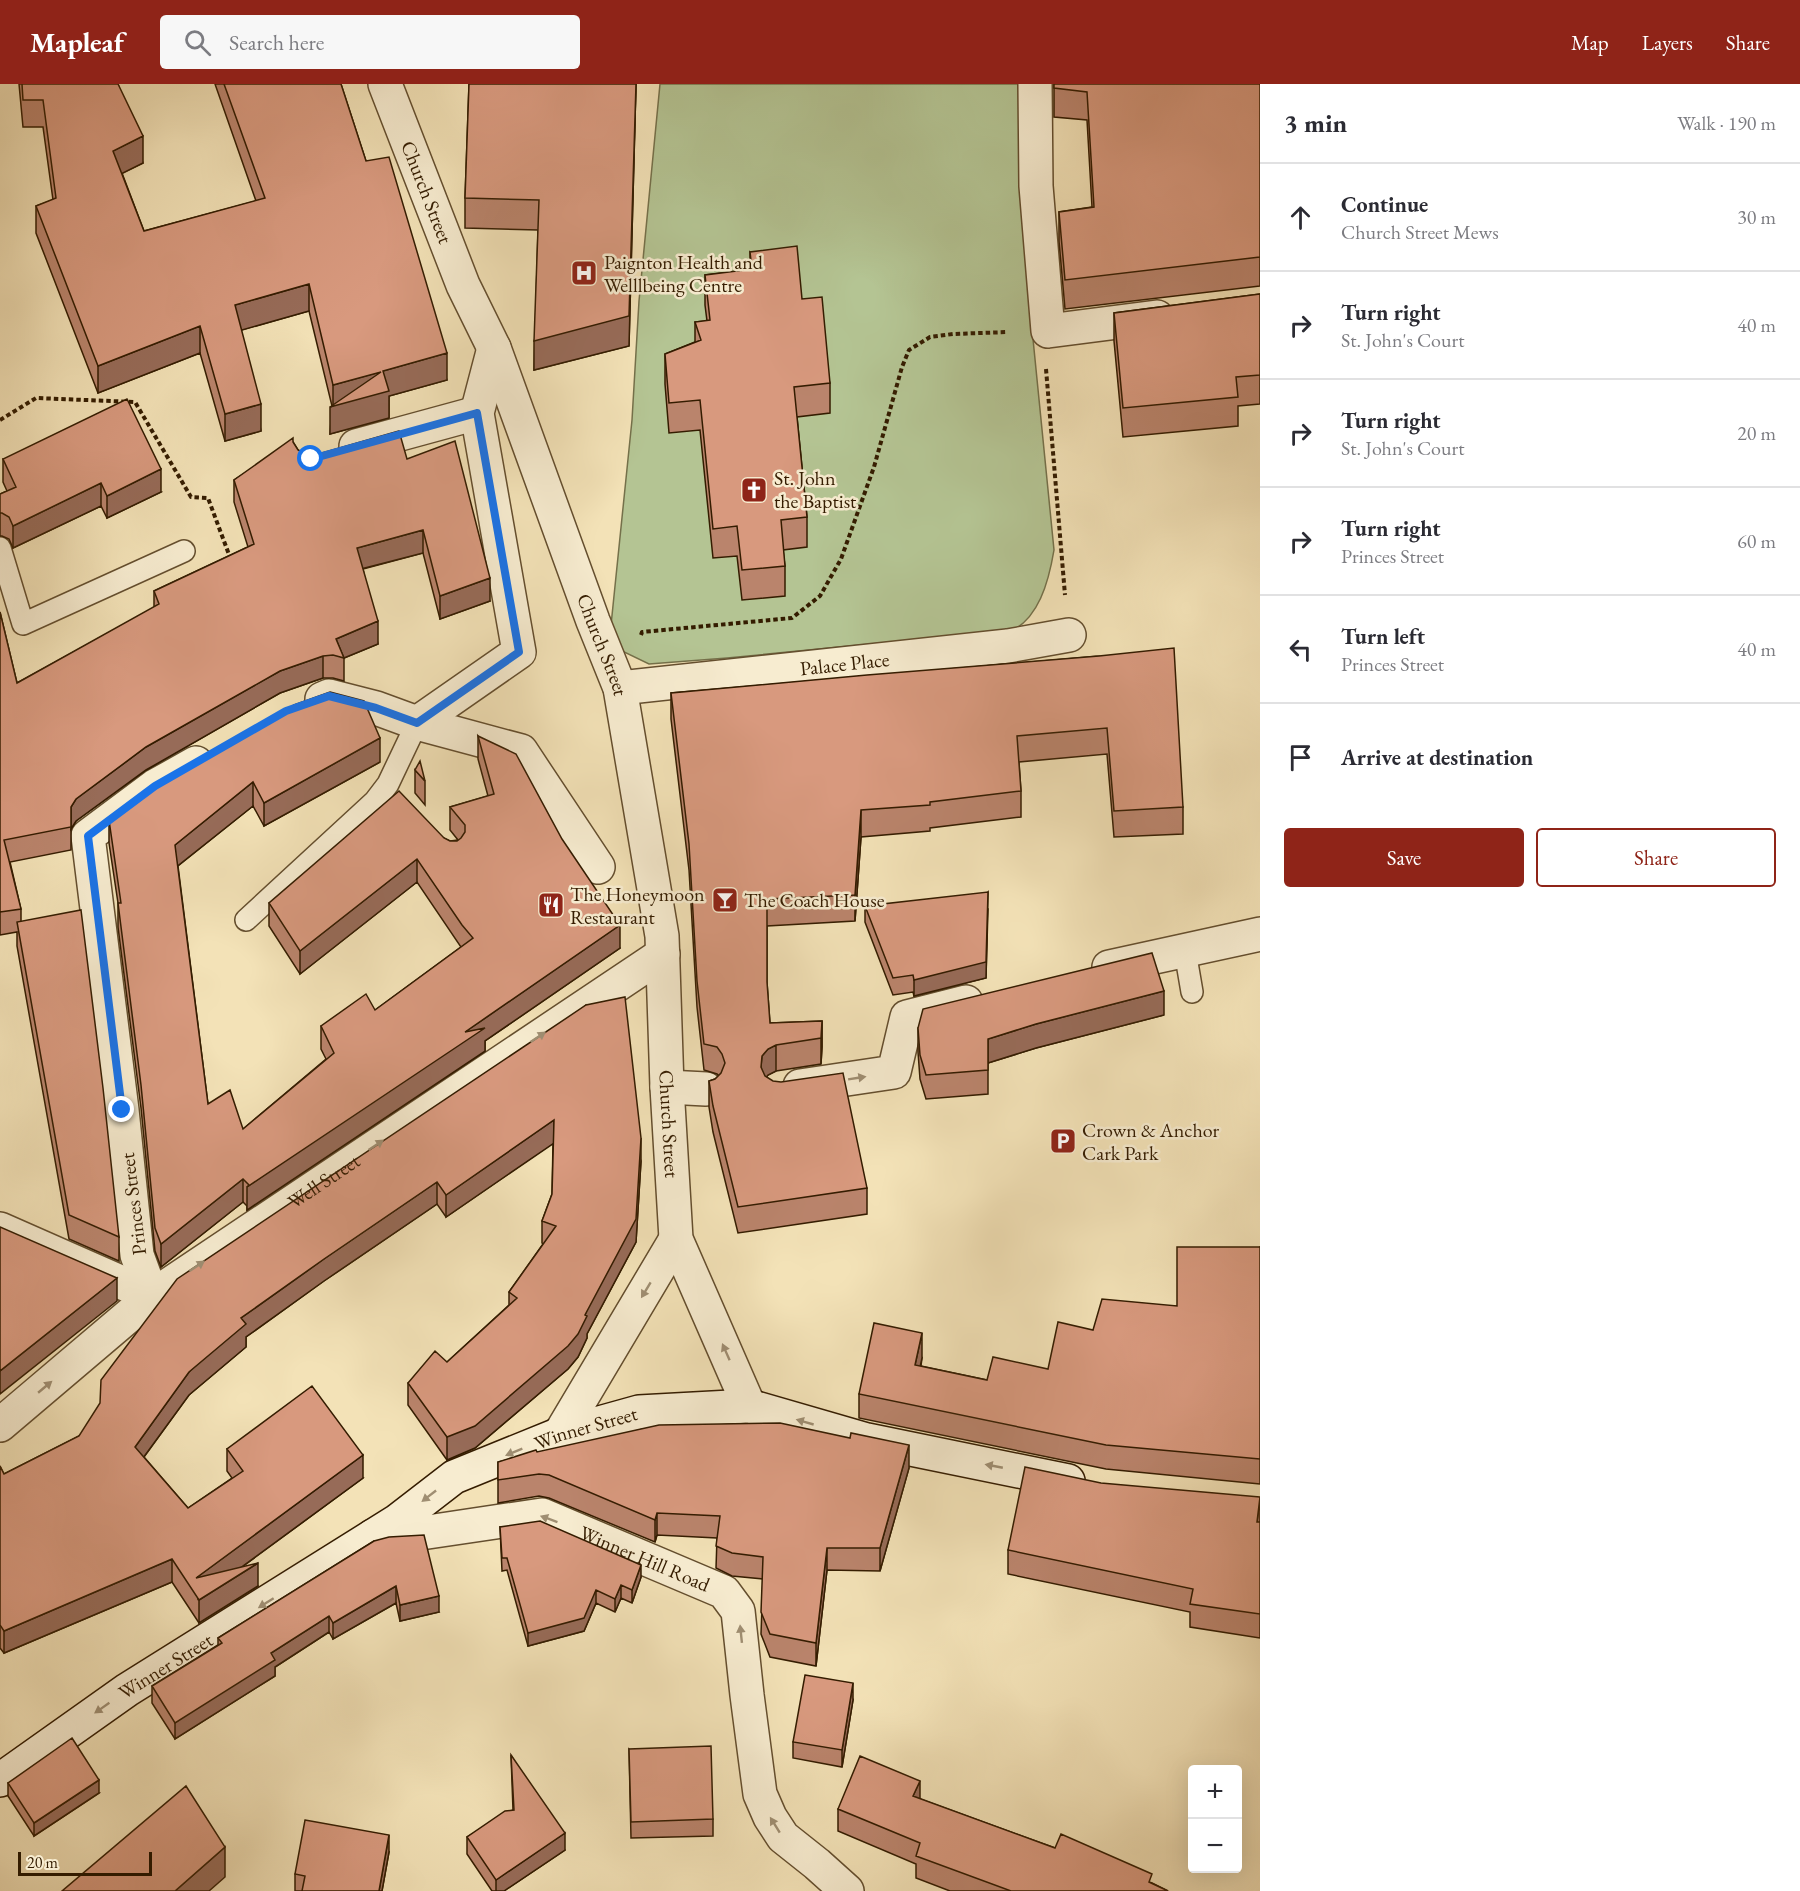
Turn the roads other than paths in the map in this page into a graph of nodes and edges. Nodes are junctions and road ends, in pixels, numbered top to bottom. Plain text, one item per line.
1 (385, 84) edge
2 (1035, 84) edge
3 (1190, 313) edge
4 (494, 348) junction
5 (477, 413) junction
6 (333, 453) edge
7 (0, 548) edge
8 (184, 551) dead end
9 (1069, 635) road end
10 (620, 688) junction
11 (297, 708) edge
12 (417, 723) junction
13 (225, 746) edge
14 (388, 784) junction
15 (405, 801) edge
16 (598, 867) dead end
17 (246, 920) dead end
18 (1260, 934) edge
19 (1185, 951) junction
20 (663, 954) junction
21 (1079, 975) edge
22 (1192, 992) dead end
23 (999, 994) edge
24 (667, 1088) junction
25 (706, 1089) dead end
26 (779, 1090) edge
27 (0, 1228) edge
28 (676, 1239) junction
29 (152, 1296) junction
30 (749, 1406) junction
31 (0, 1425) edge
32 (560, 1434) junction
33 (1092, 1486) edge
34 (372, 1536) junction
35 (0, 1780) edge
36 (847, 1891) edge

1 - 4 street, Church Street
2 - 3 street
4 - 5 street
4 - 10 street, Church Street
5 - 6 street
5 - 12 street
7 - 8 lane
9 - 10 street, Palace Place
10 - 20 street, Church Street
11 - 12 street
12 - 14 lane
12 - 16 street
13 - 29 street, Princes Street
14 - 15 lane
14 - 17 lane
18 - 19 street
19 - 21 street
19 - 22 lane
20 - 24 street, Church Street
29 -> 20 street, Well Street
26 -> 23 street
24 - 25 street
24 - 28 street, Church Street
27 - 29 street
30 -> 28 street, Church Street
28 -> 32 street
31 -> 29 street, Well Street
30 - 32 street, Winner Street
33 -> 30 street, Winner Street
32 -> 34 street, Winner Street
34 -> 35 street, Winner Street
36 -> 34 street, Winner Hill Road

